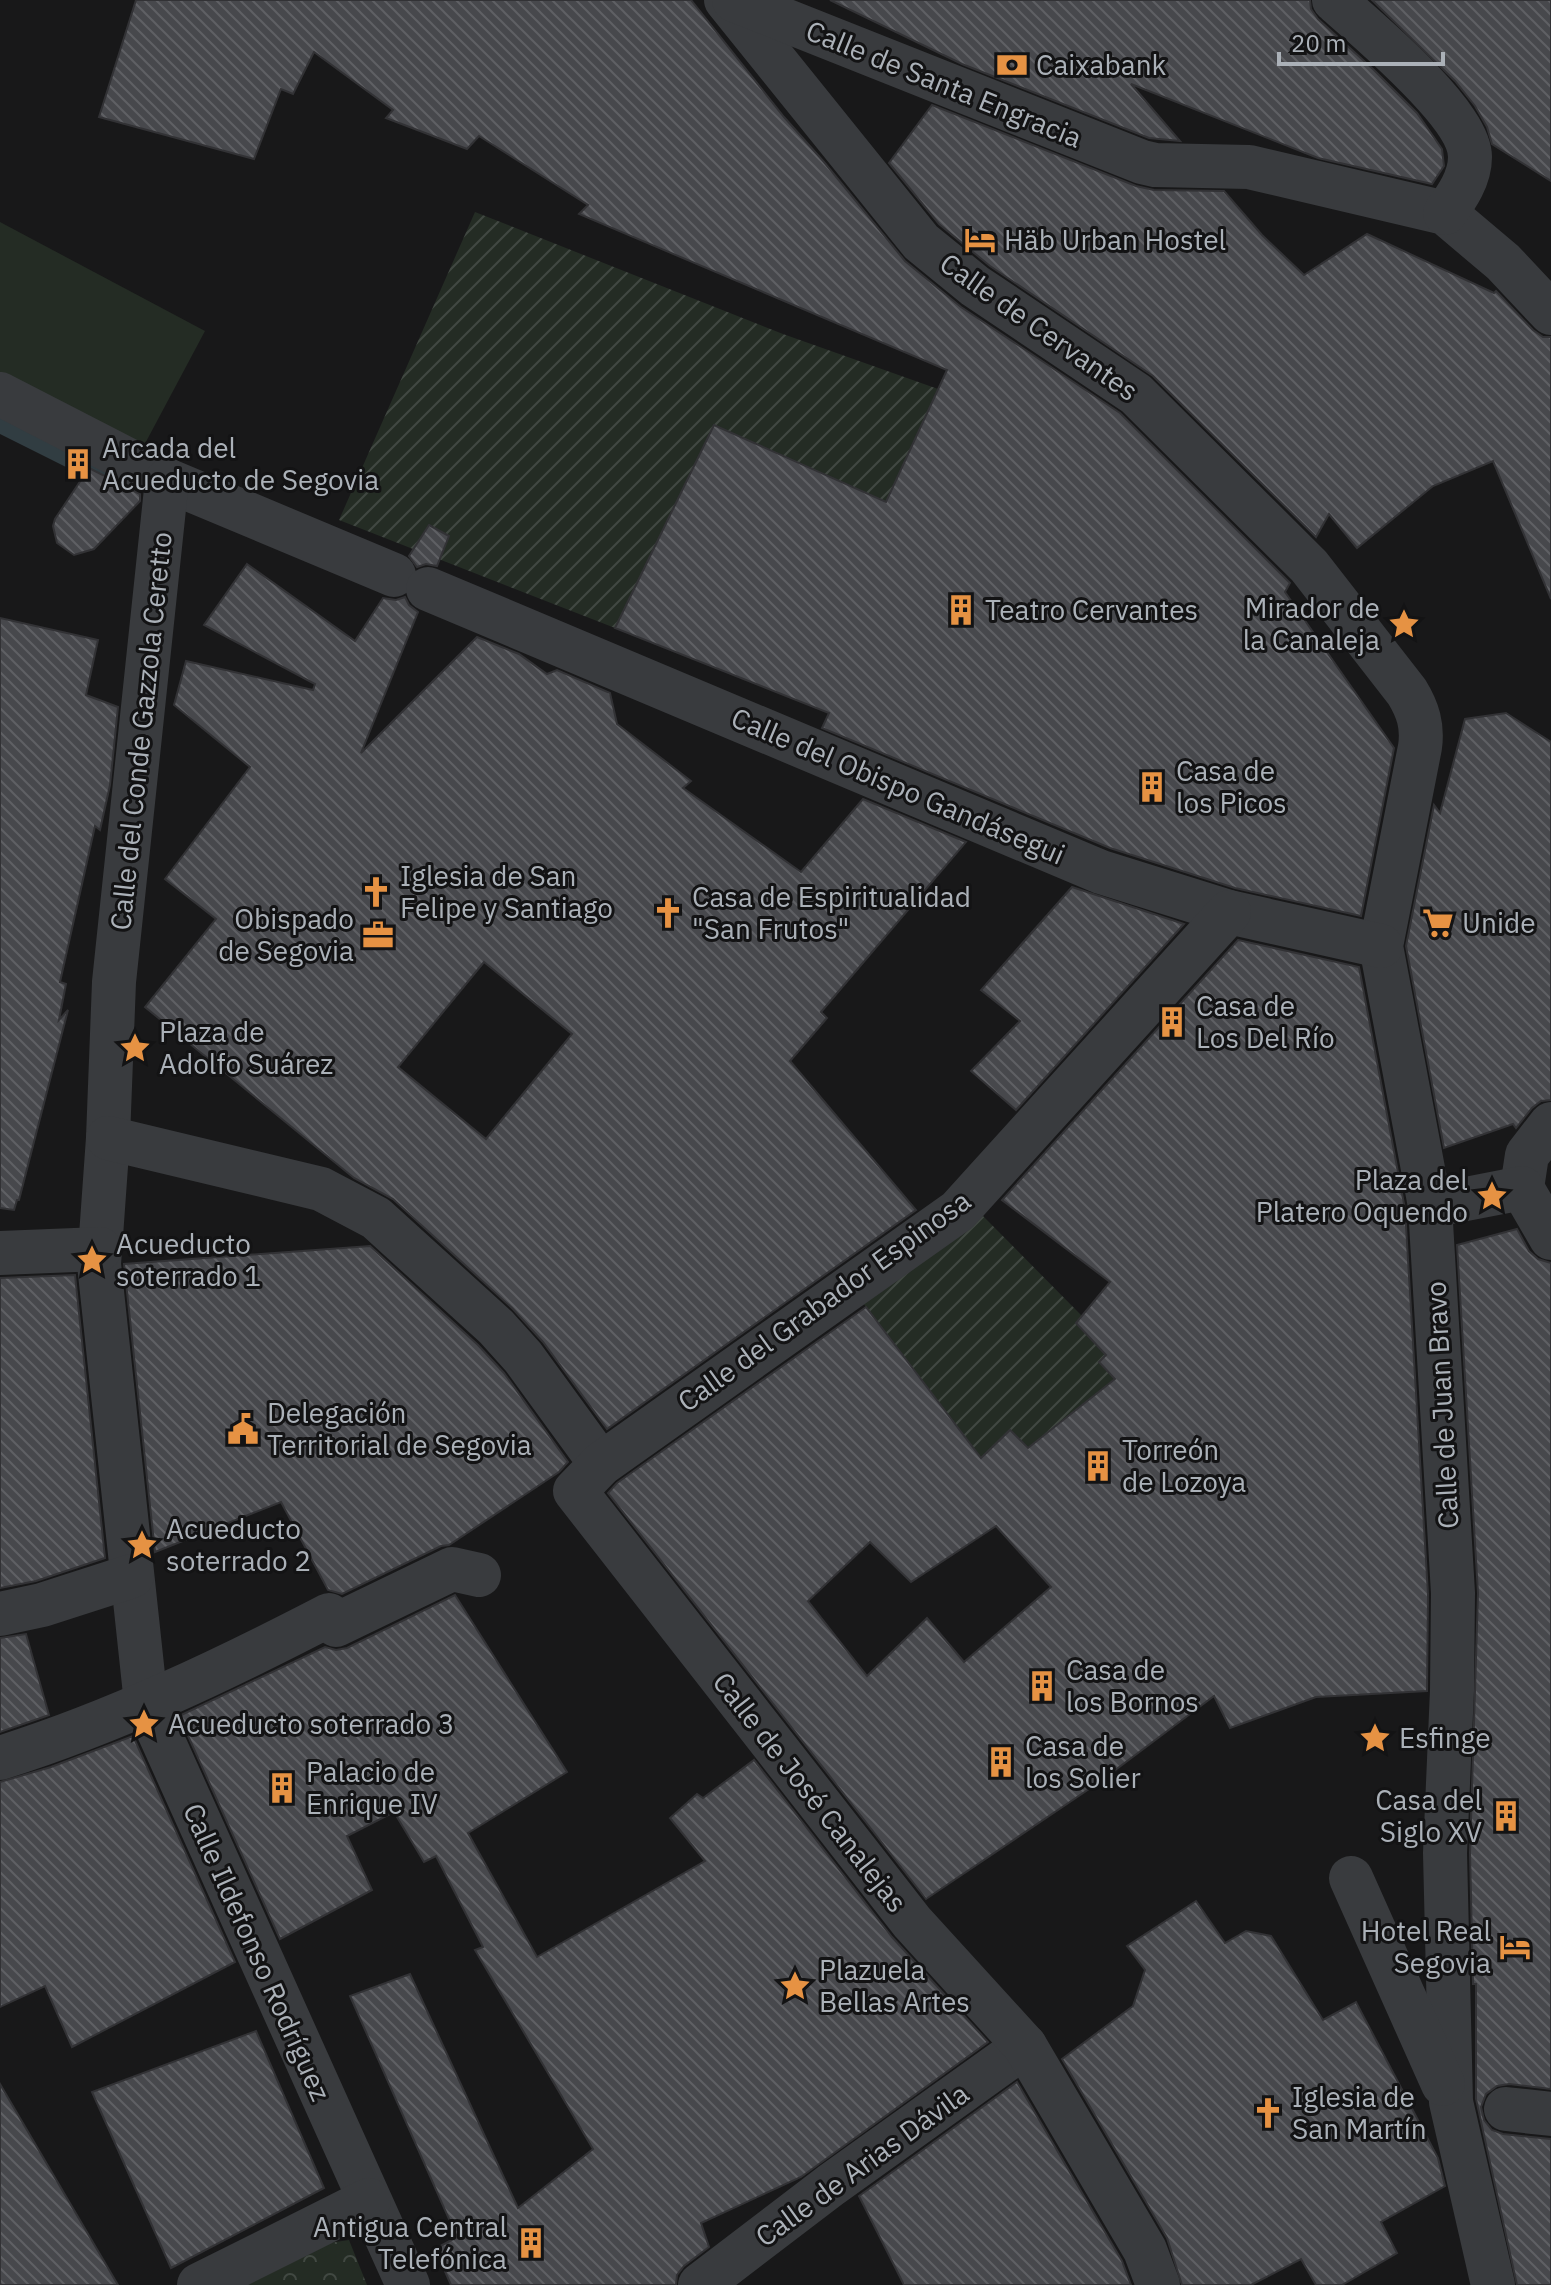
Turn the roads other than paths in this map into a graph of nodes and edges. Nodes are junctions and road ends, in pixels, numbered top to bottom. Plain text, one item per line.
1 (726, 0) edge
2 (734, 0) edge
3 (1334, 0) edge
4 (1445, 213) junction
5 (1551, 313) edge
6 (0, 394) edge
7 (167, 480) junction
8 (1309, 566) joint
9 (1229, 912) junction
10 (1381, 946) junction
11 (1551, 1124) edge
12 (108, 1138) junction
13 (1522, 1188) junction
14 (1430, 1206) junction
15 (1551, 1238) edge
16 (0, 1253) edge
17 (99, 1257) junction
18 (601, 1464) junction
19 (479, 1575) dead end
20 (132, 1576) junction
21 (0, 1614) edge
22 (708, 1663) joint
23 (146, 1703) junction
24 (0, 1758) edge
25 (1351, 1878) dead end
26 (1025, 2046) junction
27 (1475, 2105) junction
28 (1551, 2114) edge
29 (369, 2200) junction
30 (199, 2285) edge
31 (408, 2285) edge
32 (700, 2285) edge
33 (1158, 2285) edge
34 (1493, 2285) edge

1 - 8 street, Calle de Cervantes
2 - 4 street, Calle de Santa Engracia
3 - 4 street
4 - 5 street
6 - 7 street, Calle del Obispo Gandásegui
7 - 9 street, Calle del Obispo Gandásegui
7 - 12 street, Calle del Conde Gazzola Ceretto
8 - 10 street, Calle de Juan Bravo
9 - 10 street, Calle del Obispo Gandásegui
9 - 18 street, Calle del Grabador Espinosa
10 - 14 street, Calle de Juan Bravo
11 - 13 street
12 - 17 street, Calle del Conde Gazzola Ceretto
12 - 18 street
13 - 14 street
13 - 15 street
14 - 27 street, Calle de Juan Bravo
16 - 17 street
17 - 20 street, Calle Ildefonso Rodríguez
18 - 22 street, Calle del Grabador Espinosa
19 - 23 street
20 - 21 street
20 - 23 street, Calle Ildefonso Rodríguez
22 - 26 street, Calle de José Canalejas
23 - 24 street
23 - 29 street, Calle Ildefonso Rodríguez
25 - 27 street
26 - 32 street, Calle de Arias Dávila
26 - 33 street
27 - 28 street
27 - 34 street, Calle de Juan Bravo
29 - 30 street
29 - 31 street, Calle Ildefonso Rodríguez

